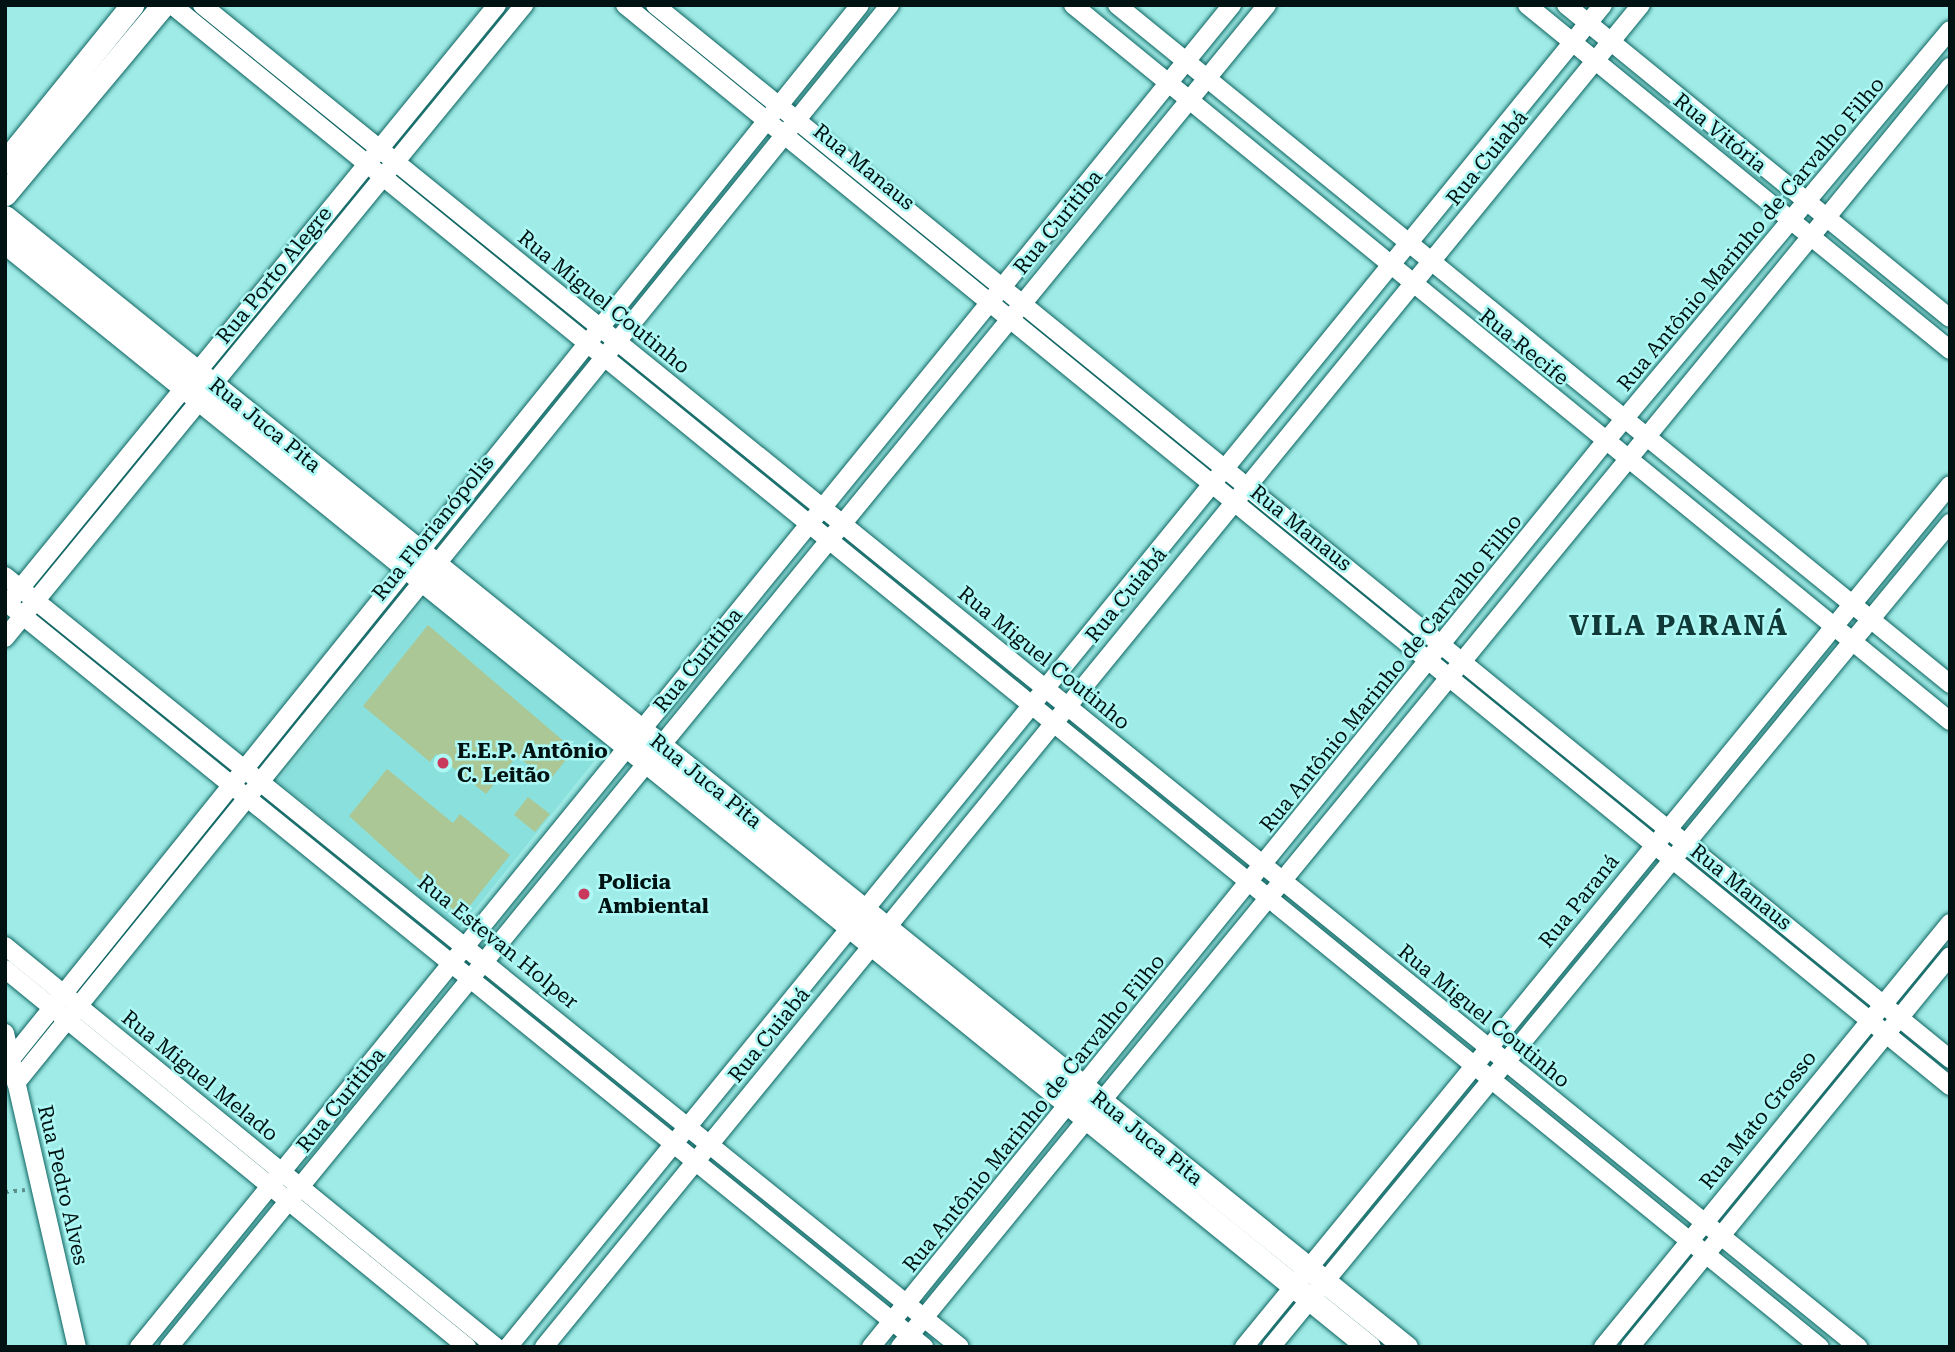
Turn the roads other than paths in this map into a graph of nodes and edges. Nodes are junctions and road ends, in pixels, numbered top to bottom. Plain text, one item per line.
1 (132, 5) edge
2 (163, 5) edge
3 (172, 5) edge
4 (202, 5) edge
5 (497, 5) edge
6 (524, 5) edge
7 (625, 5) edge
8 (655, 5) edge
9 (860, 5) edge
10 (890, 5) edge
11 (1073, 5) edge
12 (1117, 5) edge
13 (1232, 5) edge
14 (1267, 5) edge
15 (1527, 5) edge
16 (1566, 5) edge
17 (1603, 5) edge
18 (1642, 5) edge
19 (1588, 23) junction
20 (1950, 30) edge
21 (1572, 42) junction
22 (1611, 42) junction
23 (1186, 62) junction
24 (1595, 62) junction
25 (1950, 67) edge
26 (1206, 78) junction
27 (1169, 82) junction
28 (1190, 98) junction
29 (774, 113) junction
30 (791, 126) junction
31 (389, 156) junction
32 (5, 162) edge
33 (376, 172) junction
34 (5, 194) edge
35 (1809, 203) junction
36 (1825, 216) junction
37 (5, 217) edge
38 (1794, 221) junction
39 (1810, 234) junction
40 (1405, 240) junction
41 (5, 242) edge
42 (1432, 262) junction
43 (1386, 263) junction
44 (1412, 286) junction
45 (996, 293) junction
46 (1015, 310) junction
47 (1950, 318) edge
48 (598, 327) junction
49 (614, 340) junction
50 (586, 342) junction
51 (1950, 350) edge
52 (602, 355) junction
53 (1081, 364) junction
54 (200, 386) junction
55 (1625, 419) junction
56 (1646, 436) junction
57 (1605, 442) junction
58 (1627, 459) junction
59 (1223, 467) junction
60 (1210, 483) junction
61 (1245, 485) junction
62 (1950, 485) edge
63 (1232, 501) junction
64 (821, 508) junction
65 (1950, 523) edge
66 (809, 524) junction
67 (838, 524) junction
68 (827, 538) junction
69 (422, 564) junction
70 (5, 576) edge
71 (20, 589) junction
72 (38, 603) junction
73 (6, 604) edge
74 (1851, 604) junction
75 (26, 617) junction
76 (1871, 620) junction
77 (1832, 626) junction
78 (5, 638) edge
79 (1853, 642) junction
80 (1442, 646) junction
81 (1430, 661) junction
82 (1460, 661) junction
83 (1448, 677) junction
84 (1950, 684) edge
85 (1043, 685) junction
86 (1029, 703) junction
87 (1067, 704) junction
88 (1950, 721) edge
89 (1052, 722) junction
90 (644, 745) junction
91 (254, 772) junction
92 (239, 790) junction
93 (1667, 829) junction
94 (1684, 843) junction
95 (1654, 846) junction
96 (1671, 859) junction
97 (1264, 868) junction
98 (1282, 881) junction
99 (1251, 884) junction
100 (1268, 898) junction
101 (866, 910) junction
102 (1950, 923) edge
103 (887, 927) junction
104 (850, 928) junction
105 (467, 945) junction
106 (872, 945) junction
107 (5, 946) edge
108 (1950, 956) edge
109 (484, 959) junction
110 (452, 963) junction
111 (5, 969) edge
112 (469, 978) junction
113 (1882, 1004) junction
114 (64, 1005) junction
115 (1899, 1018) junction
116 (1869, 1020) junction
117 (5, 1033) edge
118 (1885, 1035) junction
119 (1488, 1050) junction
120 (11, 1059) junction
121 (1950, 1059) edge
122 (1504, 1062) junction
123 (1475, 1066) junction
124 (1490, 1079) junction
125 (16, 1083) junction
126 (1950, 1086) edge
127 (1086, 1102) junction
128 (687, 1125) junction
129 (673, 1143) junction
130 (710, 1144) junction
131 (695, 1161) junction
132 (276, 1179) junction
133 (295, 1194) junction
134 (1706, 1221) junction
135 (1722, 1236) junction
136 (1689, 1241) junction
137 (1706, 1255) junction
138 (1308, 1283) junction
139 (906, 1303) junction
140 (924, 1318) junction
141 (892, 1321) junction
142 (905, 1341) edge
143 (77, 1347) edge
144 (139, 1347) edge
145 (169, 1347) edge
146 (467, 1347) edge
147 (496, 1347) edge
148 (508, 1347) edge
149 (544, 1347) edge
150 (871, 1347) edge
151 (924, 1347) edge
152 (960, 1347) edge
153 (1244, 1347) edge
154 (1271, 1347) edge
155 (1369, 1347) edge
156 (1406, 1347) edge
157 (1603, 1347) edge
158 (1630, 1347) edge
159 (1820, 1347) edge
160 (1858, 1347) edge

1 - 32 street
2 - 34 street
3 - 33 street, Rua Miguel Coutinho
4 - 31 street, Rua Miguel Coutinho
5 - 31 street, Rua Porto Alegre
6 - 31 street, Rua Porto Alegre
7 - 29 street, Rua Manaus
8 - 29 street, Rua Manaus
9 - 29 street, Rua Florianópolis
10 - 30 street, Rua Florianópolis
11 - 27 street, Rua Recife
12 - 23 street, Rua Recife
13 - 23 street, Rua Curitiba
14 - 26 street, Rua Curitiba
15 - 21 street, Rua Vitória
16 - 19 street, Rua Vitória
17 - 19 street, Rua Cuiabá
18 - 22 street, Rua Cuiabá
19 - 21 street, Rua Cuiabá
19 - 22 street, Rua Vitória
20 - 35 street, Rua Antônio Marinho de Carvalho Filho
21 - 24 street, Rua Vitória
21 - 40 street, Rua Cuiabá
22 - 24 street, Rua Cuiabá
22 - 35 street, Rua Vitória
23 - 26 street, Rua Recife
23 - 27 street, Rua Curitiba
24 - 38 street, Rua Vitória
24 - 42 street, Rua Cuiabá
25 - 36 street, Rua Antônio Marinho de Carvalho Filho
26 - 28 street, Rua Curitiba
26 - 40 street, Rua Recife
27 - 28 street, Rua Recife
27 - 45 street, Rua Curitiba
28 - 43 street, Rua Recife
28 - 46 street, Rua Curitiba
29 - 30 street, Rua Manaus
29 - 48 street, Rua Florianópolis
30 - 45 street, Rua Manaus
30 - 49 street, Rua Florianópolis
31 - 33 street, Rua Porto Alegre
31 - 48 street, Rua Miguel Coutinho
33 - 50 street, Rua Miguel Coutinho
33 - 54 street, Rua Porto Alegre
35 - 36 street, Rua Vitória
35 - 38 street, Rua Antônio Marinho de Carvalho Filho
36 - 39 street, Rua Antônio Marinho de Carvalho Filho
36 - 47 street, Rua Vitória
37 - 54 street, Rua Juca Pita
38 - 39 street, Rua Vitória
38 - 55 street, Rua Antônio Marinho de Carvalho Filho
39 - 51 street, Rua Vitória
39 - 56 street, Rua Antônio Marinho de Carvalho Filho
40 - 42 street, Rua Recife
40 - 43 street, Rua Cuiabá
41 - 54 street, Rua Juca Pita
42 - 44 street, Rua Cuiabá
42 - 55 street, Rua Recife
43 - 44 street, Rua Recife
43 - 59 street, Rua Cuiabá
44 - 57 street, Rua Recife
44 - 61 street, Rua Cuiabá
45 - 46 street, Rua Manaus
45 - 64 street, Rua Curitiba
46 - 53 street, Rua Manaus
46 - 67 street, Rua Curitiba
48 - 49 street, Rua Miguel Coutinho
48 - 50 street, Rua Florianópolis
49 - 52 street, Rua Florianópolis
49 - 64 street, Rua Miguel Coutinho
50 - 52 street, Rua Miguel Coutinho
50 - 69 street, Rua Florianópolis
52 - 66 street, Rua Miguel Coutinho
52 - 69 street, Rua Florianópolis
53 - 59 street, Rua Manaus
53 - 60 street, Rua Manaus
54 - 69 street, Rua Juca Pita
54 - 71 street, Rua Porto Alegre
54 - 72 street, Rua Porto Alegre
55 - 56 street, Rua Recife
55 - 57 street, Rua Antônio Marinho de Carvalho Filho
56 - 58 street, Rua Antônio Marinho de Carvalho Filho
56 - 74 street, Rua Recife
57 - 58 street, Rua Recife
57 - 80 street, Rua Antônio Marinho de Carvalho Filho
58 - 77 street, Rua Recife
58 - 82 street, Rua Antônio Marinho de Carvalho Filho
59 - 60 street, Rua Cuiabá
59 - 61 street, Rua Manaus
60 - 63 street, Rua Manaus
60 - 85 street, Rua Cuiabá
61 - 63 street, Rua Cuiabá
61 - 80 street, Rua Manaus
62 - 74 street, Rua Paraná
63 - 81 street, Rua Manaus
63 - 87 street, Rua Cuiabá
64 - 66 street, Rua Curitiba
64 - 67 street, Rua Miguel Coutinho
65 - 76 street, Rua Paraná
66 - 68 street, Rua Miguel Coutinho
66 - 90 street, Rua Curitiba
67 - 68 street, Rua Curitiba
67 - 85 street, Rua Miguel Coutinho
68 - 86 street, Rua Miguel Coutinho
68 - 90 street, Rua Curitiba
69 - 90 street, Rua Juca Pita
69 - 91 street, Rua Florianópolis
70 - 71 street, Rua Estevan Holper
71 - 72 street, Rua Estevan Holper
71 - 73 street, Rua Porto Alegre
72 - 75 street, Rua Porto Alegre
72 - 91 street, Rua Estevan Holper
73 - 75 street
74 - 76 street, Rua Recife
74 - 77 street, Rua Paraná
75 - 78 street, Rua Porto Alegre
75 - 92 street
76 - 79 street, Rua Paraná
76 - 84 street, Rua Recife
77 - 79 street, Rua Recife
77 - 93 street, Rua Paraná
79 - 88 street, Rua Recife
79 - 94 street, Rua Paraná
80 - 81 street, Rua Antônio Marinho de Carvalho Filho
80 - 82 street, Rua Manaus
81 - 83 street, Rua Manaus
81 - 97 street, Rua Antônio Marinho de Carvalho Filho
82 - 83 street, Rua Antônio Marinho de Carvalho Filho
82 - 93 street, Rua Manaus
83 - 95 street, Rua Manaus
83 - 98 street, Rua Antônio Marinho de Carvalho Filho
85 - 86 street, Rua Cuiabá
85 - 87 street, Rua Miguel Coutinho
86 - 89 street, Rua Miguel Coutinho
86 - 101 street, Rua Cuiabá
87 - 89 street, Rua Cuiabá
87 - 97 street, Rua Miguel Coutinho
89 - 99 street, Rua Miguel Coutinho
89 - 103 street, Rua Cuiabá
90 - 101 street, Rua Juca Pita
90 - 104 street, Rua Juca Pita
90 - 105 street, Rua Curitiba
90 - 109 street, Rua Curitiba
91 - 92 street, Rua Florianópolis
91 - 105 street, Rua Estevan Holper
92 - 110 street
92 - 114 street, Rua Florianópolis
93 - 94 street, Rua Manaus
93 - 95 street, Rua Paraná
94 - 96 street, Rua Paraná
94 - 113 street, Rua Manaus
95 - 96 street, Rua Manaus
95 - 119 street, Rua Paraná
96 - 116 street, Rua Manaus
96 - 122 street, Rua Paraná
97 - 98 street, Rua Miguel Coutinho
97 - 99 street, Rua Antônio Marinho de Carvalho Filho
98 - 100 street, Rua Antônio Marinho de Carvalho Filho
98 - 119 street, Rua Miguel Coutinho
99 - 100 street, Rua Miguel Coutinho
99 - 127 street, Rua Antônio Marinho de Carvalho Filho
100 - 123 street, Rua Miguel Coutinho
100 - 127 street, Rua Antônio Marinho de Carvalho Filho
101 - 103 street, Rua Juca Pita
101 - 104 street, Rua Cuiabá
102 - 113 street, Rua Mato Grosso
103 - 106 street, Rua Cuiabá
103 - 127 street, Rua Juca Pita
104 - 106 street, Rua Juca Pita
104 - 128 street, Rua Cuiabá
105 - 109 street, Rua Estevan Holper
105 - 110 street, Rua Curitiba
106 - 127 street, Rua Juca Pita
106 - 130 street, Rua Cuiabá
107 - 114 street, Rua Miguel Melado
108 - 115 street
109 - 112 street, Rua Curitiba
109 - 128 street, Rua Estevan Holper
110 - 112 street
110 - 132 street, Rua Curitiba
111 - 114 street, Rua Miguel Melado
112 - 129 street
112 - 133 street, Rua Curitiba
113 - 115 street, Rua Manaus
113 - 116 street, Rua Mato Grosso
114 - 120 street, Rua Florianópolis
114 - 125 street, Rua Florianópolis
114 - 132 street, Rua Miguel Melado
115 - 118 street
115 - 121 street, Rua Manaus
116 - 118 street, Rua Manaus
116 - 134 street, Rua Mato Grosso
117 - 120 street, Rua Pedro Alves
118 - 126 street, Rua Manaus
118 - 135 street
119 - 122 street, Rua Miguel Coutinho
119 - 123 street, Rua Paraná
120 - 125 street, Rua Pedro Alves
122 - 124 street, Rua Paraná
122 - 134 street, Rua Miguel Coutinho
123 - 124 street, Rua Miguel Coutinho
123 - 138 street, Rua Paraná
124 - 136 street, Rua Miguel Coutinho
124 - 138 street, Rua Paraná
125 - 143 street, Rua Pedro Alves
127 - 138 street, Rua Juca Pita
127 - 139 street, Rua Antônio Marinho de Carvalho Filho
127 - 140 street, Rua Antônio Marinho de Carvalho Filho
128 - 129 street, Rua Cuiabá
128 - 130 street, Rua Estevan Holper
129 - 131 street
129 - 148 street, Rua Cuiabá
130 - 131 street, Rua Cuiabá
130 - 139 street, Rua Estevan Holper
131 - 141 street
131 - 149 street, Rua Cuiabá
132 - 133 street, Rua Miguel Melado
132 - 144 street, Rua Curitiba
133 - 145 street, Rua Curitiba
133 - 146 street, Rua Miguel Melado
133 - 147 street, Rua Miguel Melado
134 - 135 street, Rua Miguel Coutinho
134 - 136 street, Rua Mato Grosso
135 - 137 street
135 - 160 street, Rua Miguel Coutinho
136 - 137 street, Rua Miguel Coutinho
136 - 157 street, Rua Mato Grosso
137 - 158 street
137 - 159 street, Rua Miguel Coutinho
138 - 153 street, Rua Paraná
138 - 154 street, Rua Paraná
138 - 155 street, Rua Juca Pita
138 - 156 street, Rua Juca Pita
139 - 140 street, Rua Estevan Holper
139 - 141 street, Rua Antônio Marinho de Carvalho Filho
140 - 142 street, Rua Antônio Marinho de Carvalho Filho
140 - 152 street, Rua Estevan Holper
141 - 142 street
141 - 150 street, Rua Antônio Marinho de Carvalho Filho
142 - 151 street

